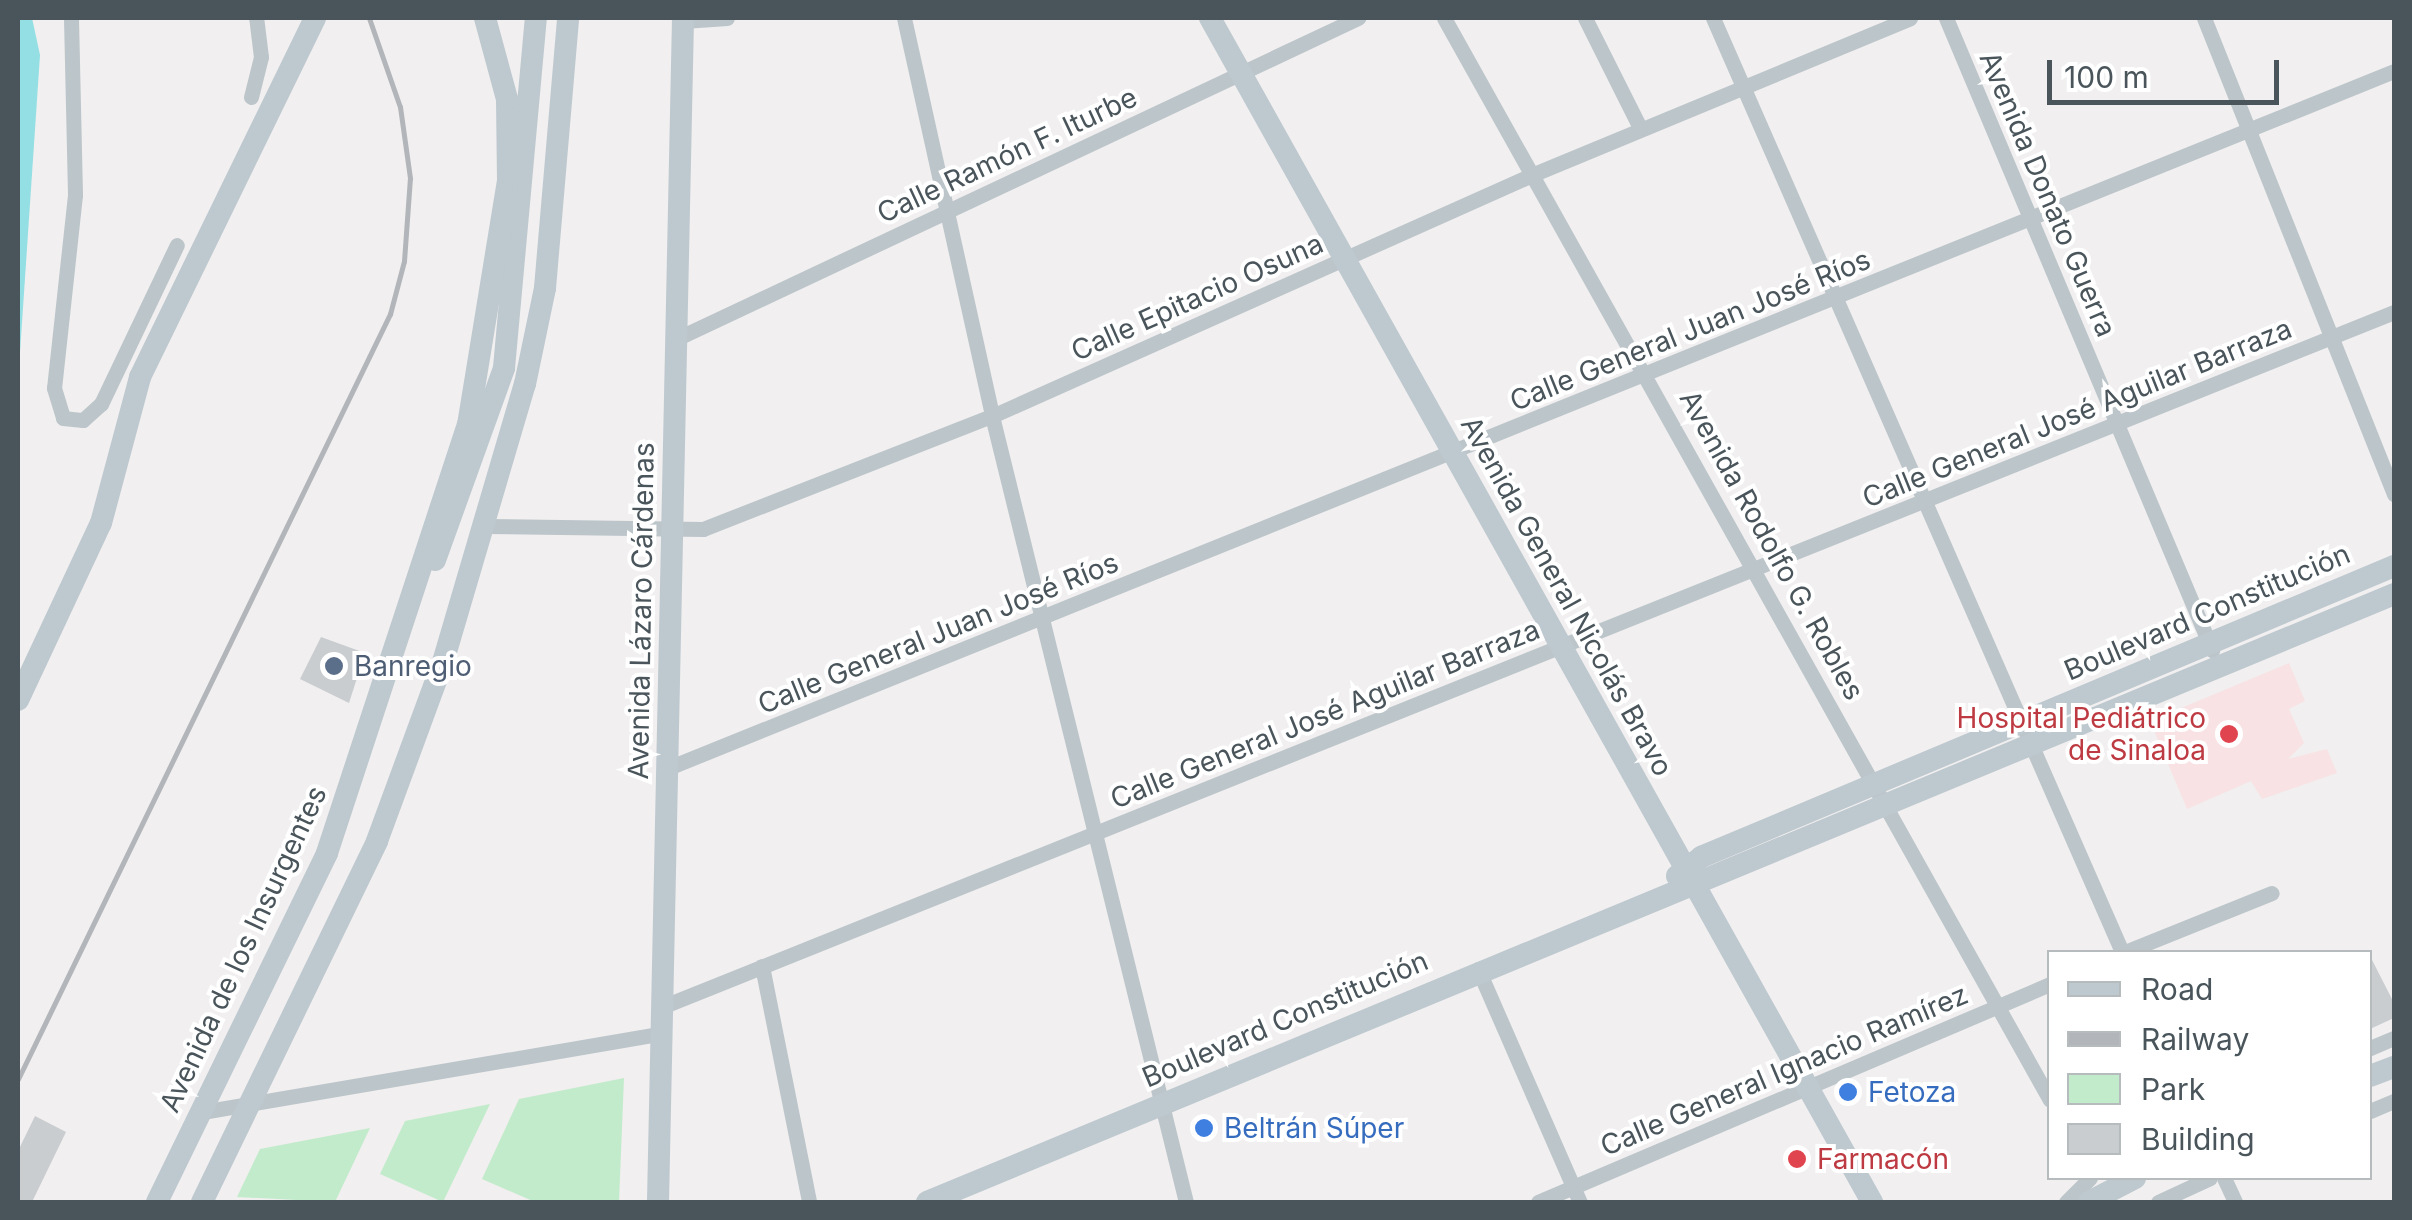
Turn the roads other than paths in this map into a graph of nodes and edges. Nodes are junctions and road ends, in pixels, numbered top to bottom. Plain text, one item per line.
1 (70, 18) edge
2 (256, 18) edge
3 (314, 18) edge
4 (485, 18) edge
5 (536, 18) edge
6 (568, 18) edge
7 (728, 18) edge
8 (904, 18) edge
9 (1210, 18) edge
10 (1358, 18) edge
11 (1444, 18) edge
12 (1586, 18) edge
13 (1713, 18) edge
14 (1910, 18) edge
15 (1946, 18) edge
16 (2204, 18) edge
17 (680, 19) edge
18 (2394, 71) edge
19 (1242, 72) junction
20 (1741, 86) junction
21 (251, 97) dead end
22 (1640, 128) junction
23 (2250, 130) junction
24 (1534, 174) junction
25 (946, 212) junction
26 (2031, 220) junction
27 (176, 245) dead end
28 (1346, 258) junction
29 (1831, 300) junction
30 (2394, 312) edge
31 (2333, 337) junction
32 (678, 338) junction
33 (1648, 372) junction
34 (992, 416) junction
35 (2117, 423) junction
36 (1452, 453) junction
37 (2394, 494) edge
38 (1921, 502) junction
39 (485, 526) junction
40 (671, 531) junction
41 (2394, 566) edge
42 (1758, 568) junction
43 (2394, 594) edge
44 (1043, 618) junction
45 (400, 639) junction
46 (2210, 643) junction
47 (1562, 646) junction
48 (2220, 667) junction
49 (18, 700) edge
50 (2020, 723) junction
51 (2029, 748) junction
52 (668, 768) junction
53 (1873, 784) junction
54 (1887, 808) junction
55 (1096, 833) junction
56 (1684, 866) junction
57 (1694, 889) junction
58 (1667, 891) junction
59 (2272, 893) dead end
60 (2123, 950) edge
61 (2129, 950) edge
62 (762, 966) junction
63 (1478, 969) junction
64 (2047, 985) edge
65 (664, 1006) junction
66 (1998, 1006) junction
67 (663, 1034) junction
68 (1811, 1085) junction
69 (2047, 1095) edge
70 (1161, 1106) junction
71 (248, 1108) junction
72 (202, 1112) junction
73 (2088, 1180) edge
74 (2130, 1180) edge
75 (2206, 1180) edge
76 (1577, 1195) edge
77 (157, 1202) edge
78 (202, 1202) edge
79 (658, 1202) edge
80 (809, 1202) edge
81 (927, 1202) edge
82 (1186, 1202) edge
83 (1538, 1202) edge
84 (1872, 1202) edge
85 (2066, 1202) edge
86 (2089, 1202) edge
87 (2158, 1202) edge

1 - 27 street
2 - 21 street
3 - 49 main road
4 - 45 main road, Avenida de los Insurgentes
5 - 45 main road
6 - 39 main road
7 - 17 street
8 - 25 street
9 - 19 main road, Avenida General Nicolás Bravo
10 - 19 street, Calle Ramón F. Iturbe
11 - 24 street, Avenida Rodolfo G. Robles
12 - 22 street
13 - 20 street
14 - 20 street, Calle Epitacio Osuna
15 - 26 street, Avenida Donato Guerra
16 - 23 street
17 - 32 main road, Avenida Lázaro Cárdenas
18 - 23 street, Calle General Juan José Ríos
19 - 25 street, Calle Ramón F. Iturbe
19 - 28 main road, Avenida General Nicolás Bravo
20 - 22 street, Calle Epitacio Osuna
20 - 29 street
22 - 24 street, Calle Epitacio Osuna
23 - 26 street, Calle General Juan José Ríos
23 - 31 street
24 - 28 street, Calle Epitacio Osuna
24 - 33 street, Avenida Rodolfo G. Robles
25 - 32 street, Calle Ramón F. Iturbe
25 - 34 street
26 - 29 street, Calle General Juan José Ríos
26 - 35 street, Avenida Donato Guerra
28 - 34 street, Calle Epitacio Osuna
28 - 36 main road, Avenida General Nicolás Bravo
29 - 33 street, Calle General Juan José Ríos
29 - 38 street
30 - 31 street, Calle General José Aguilar Barraza
31 - 35 street, Calle General José Aguilar Barraza
31 - 37 street
32 - 40 main road, Avenida Lázaro Cárdenas
33 - 36 street, Calle General Juan José Ríos
33 - 42 street, Avenida Rodolfo G. Robles
34 - 40 street, Calle Epitacio Osuna
34 - 44 street
35 - 38 street, Calle General José Aguilar Barraza
35 - 46 street, Avenida Donato Guerra
36 - 44 street, Calle General Juan José Ríos
36 - 47 main road, Avenida General Nicolás Bravo
38 - 42 street, Calle General José Aguilar Barraza
38 - 50 street
39 - 40 street, Calle Epitacio Osuna
39 - 71 main road
40 - 52 main road, Avenida Lázaro Cárdenas
41 - 46 main road, Boulevard Constitución
42 - 47 street, Calle General José Aguilar Barraza
42 - 53 street, Avenida Rodolfo G. Robles
43 - 48 main road, Boulevard Constitución
44 - 52 street, Calle General Juan José Ríos
44 - 55 street
45 - 72 main road, Avenida de los Insurgentes
46 - 48 street, Avenida Donato Guerra
46 - 50 main road, Boulevard Constitución
47 - 55 street, Calle General José Aguilar Barraza
47 - 56 main road, Avenida General Nicolás Bravo
48 - 51 main road, Boulevard Constitución
50 - 51 street
50 - 53 main road, Boulevard Constitución
51 - 54 main road, Boulevard Constitución
51 - 60 street
52 - 65 main road, Avenida Lázaro Cárdenas
53 - 54 street, Avenida Rodolfo G. Robles
53 - 56 main road, Boulevard Constitución
54 - 57 main road, Boulevard Constitución
54 - 66 street, Avenida Rodolfo G. Robles
55 - 62 street, Calle General José Aguilar Barraza
55 - 70 street
56 - 57 main road, Avenida General Nicolás Bravo
56 - 58 main road
57 - 58 main road, Boulevard Constitución
57 - 68 main road, Avenida General Nicolás Bravo
58 - 63 main road, Boulevard Constitución
59 - 61 street
62 - 65 street, Calle General José Aguilar Barraza
62 - 80 street
63 - 70 main road, Boulevard Constitución
63 - 76 street
64 - 66 street, Calle General Ignacio Ramírez
65 - 67 main road, Avenida Lázaro Cárdenas
66 - 68 street, Calle General Ignacio Ramírez
66 - 69 street, Avenida Rodolfo G. Robles
67 - 71 street
67 - 79 main road, Avenida Lázaro Cárdenas
68 - 76 street, Calle General Ignacio Ramírez
68 - 84 main road, Avenida General Nicolás Bravo
70 - 81 main road, Boulevard Constitución
70 - 82 street
71 - 72 street
71 - 78 main road
72 - 77 main road, Avenida de los Insurgentes
73 - 85 street
74 - 86 main road
75 - 87 street
76 - 83 street, Calle General Ignacio Ramírez

